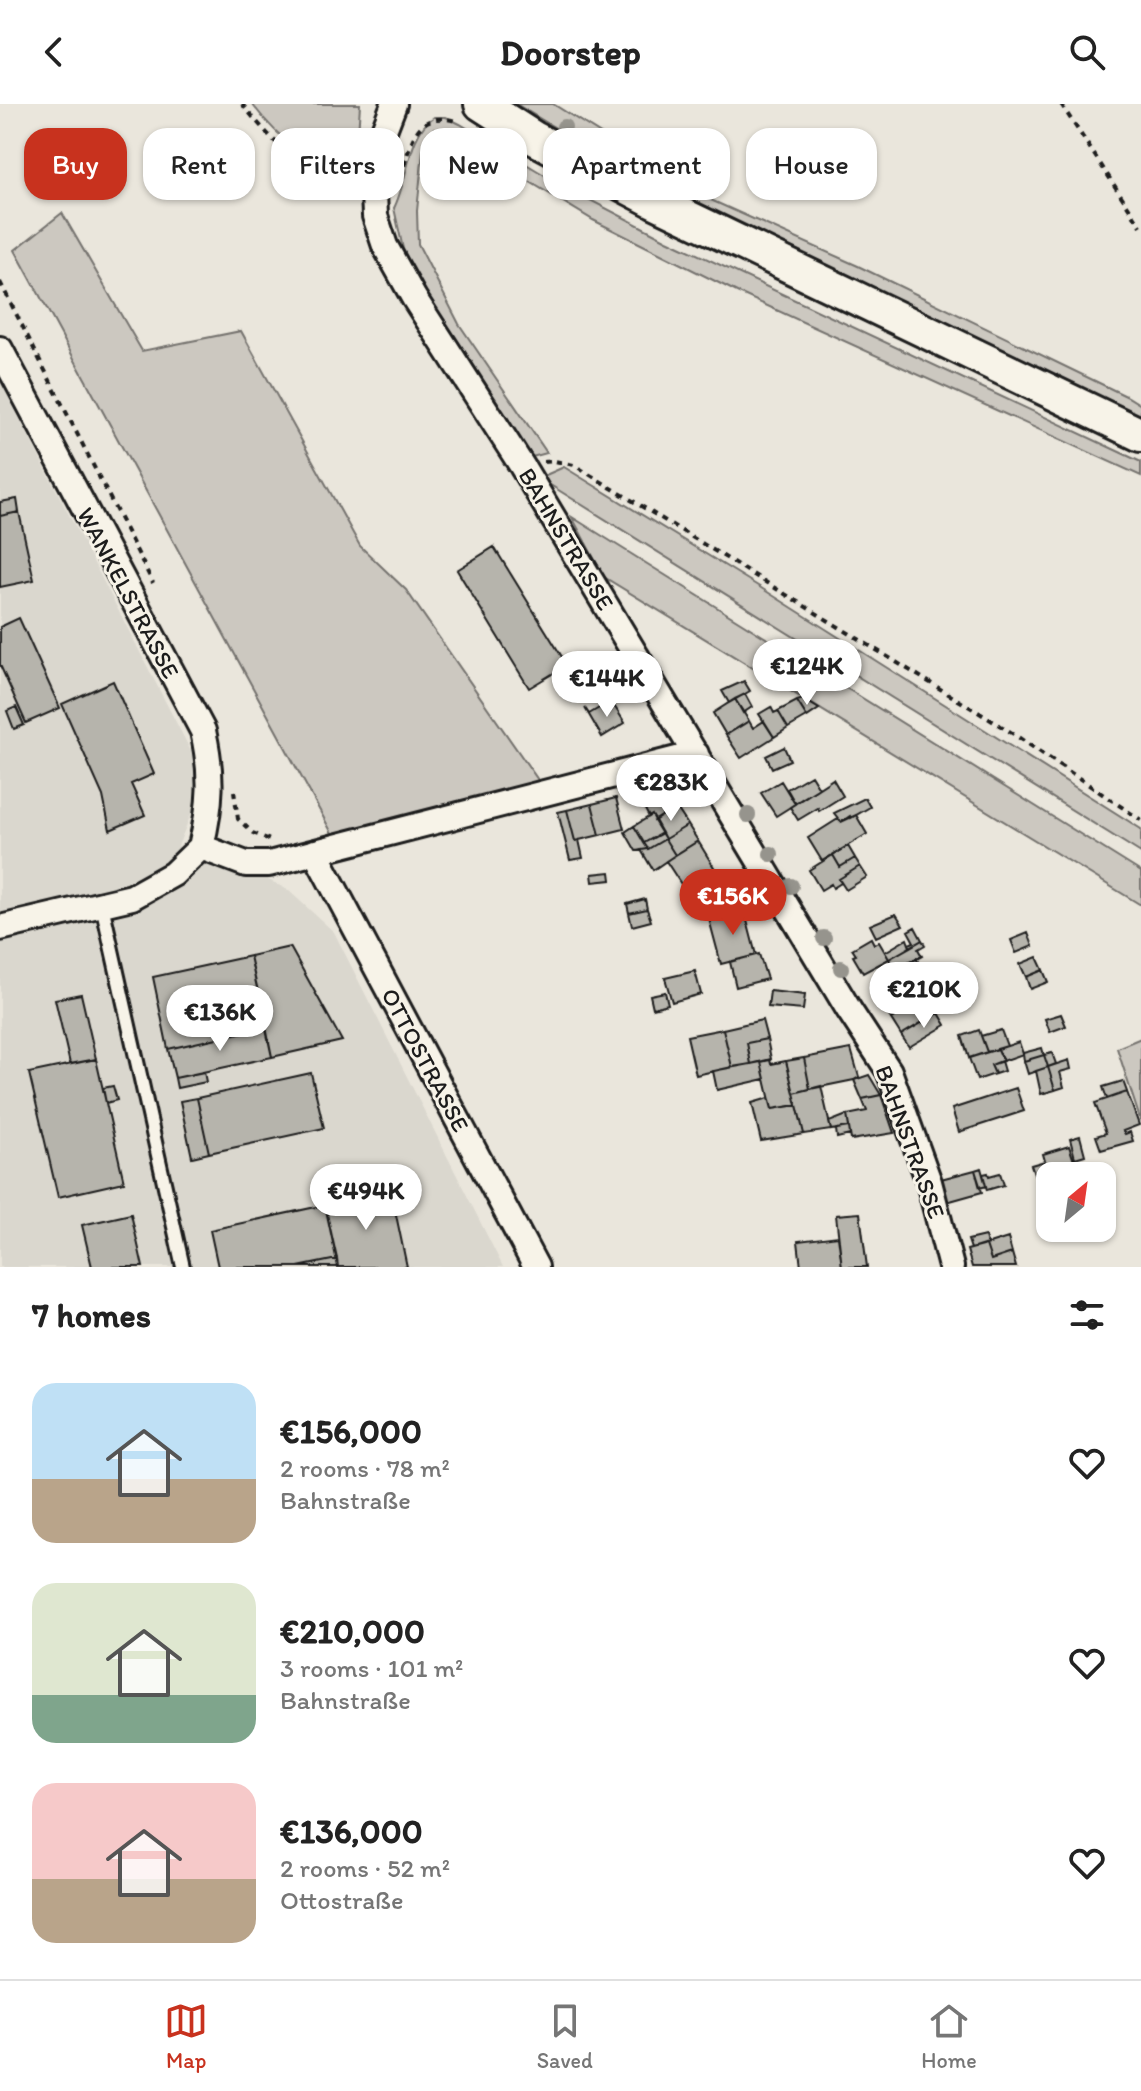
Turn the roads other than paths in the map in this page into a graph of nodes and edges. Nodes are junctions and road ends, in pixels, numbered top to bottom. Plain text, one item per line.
1 (394, 104) edge
2 (472, 114) edge
3 (0, 349) edge
4 (1141, 435) edge
5 (696, 754) junction
6 (201, 847) junction
7 (315, 852) junction
8 (102, 905) junction
9 (0, 928) edge
10 (183, 1267) edge
11 (536, 1267) edge
12 (951, 1267) edge

1 - 5 street, BAHNSTRASSE
2 - 4 main road
3 - 6 street, WANKELSTRASSE
5 - 7 street
5 - 12 street, BAHNSTRASSE
6 - 7 street
6 - 8 street
7 - 11 street, OTTOSTRASSE
8 - 9 street
8 - 10 lane

